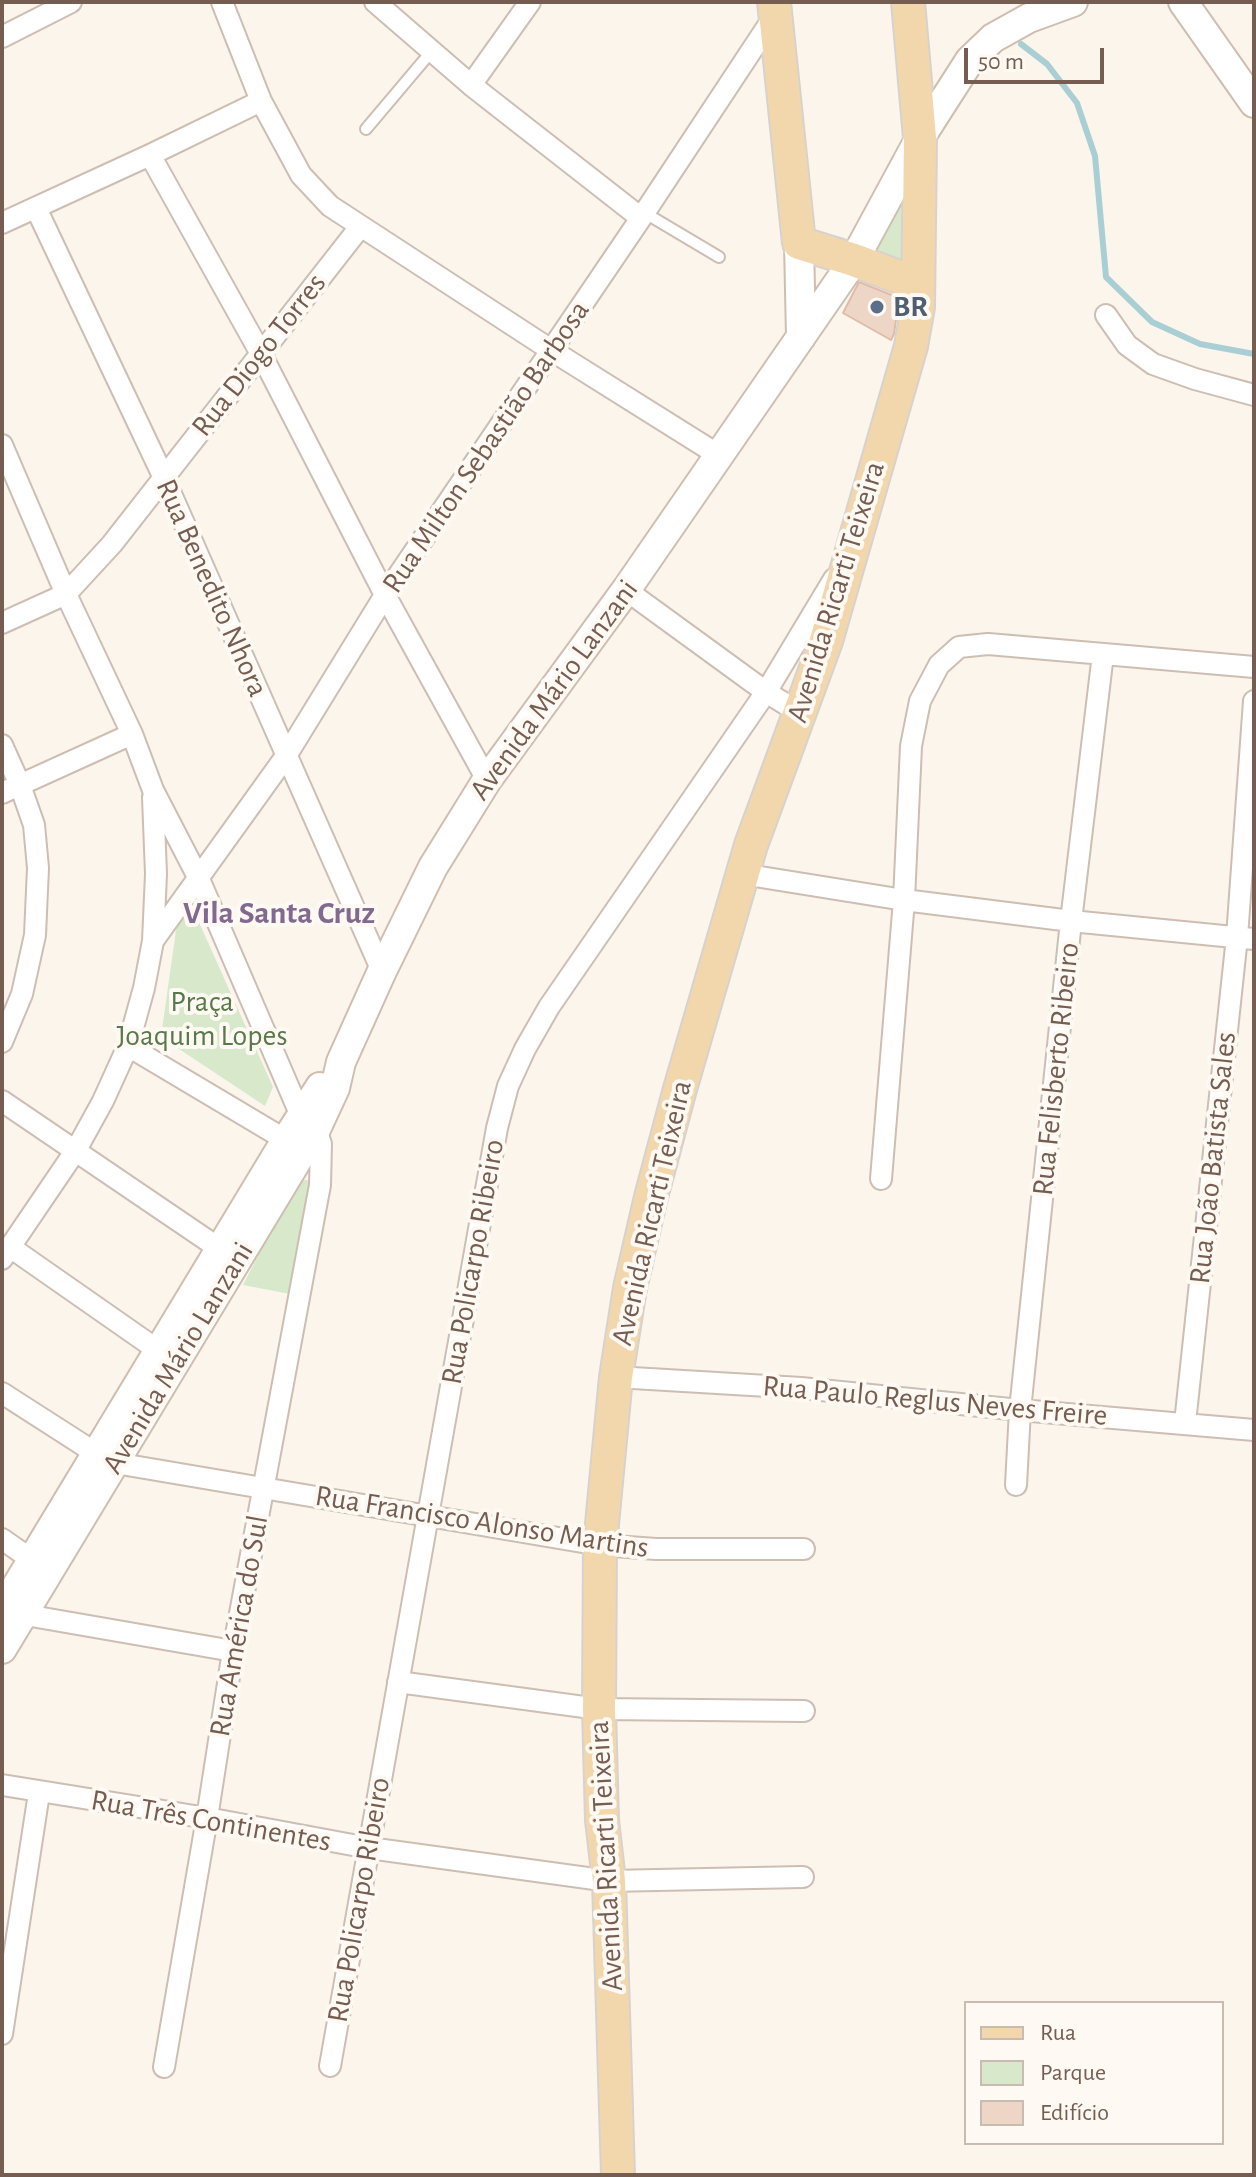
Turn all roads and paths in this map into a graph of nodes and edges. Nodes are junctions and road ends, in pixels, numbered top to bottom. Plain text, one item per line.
1 (71, 2) edge
2 (222, 2) edge
3 (530, 2) edge
4 (908, 2) edge
5 (1073, 2) edge
6 (1183, 2) edge
7 (390, 7) edge
8 (775, 8) edge
9 (2, 37) edge
10 (431, 52) junction
11 (471, 85) junction
12 (261, 101) junction
13 (1254, 103) edge
14 (366, 129) dead end
15 (920, 138) junction
16 (150, 155) junction
17 (36, 208) junction
18 (643, 215) junction
19 (2, 223) edge
20 (360, 227) junction
21 (799, 243) junction
22 (719, 257) dead end
23 (854, 260) junction
24 (917, 284) junction
25 (1106, 315) dead end
26 (801, 337) junction
27 (551, 350) junction
28 (260, 352) junction
29 (1254, 395) edge
30 (2, 445) edge
31 (720, 456) junction
32 (164, 478) junction
33 (851, 550) junction
34 (626, 590) junction
35 (66, 594) junction
36 (385, 595) junction
37 (2, 623) edge
38 (1103, 654) junction
39 (1254, 667) edge
40 (766, 692) junction
41 (1254, 701) edge
42 (800, 713) junction
43 (132, 734) junction
44 (2, 745) edge
45 (286, 756) junction
46 (487, 780) junction
47 (11, 789) edge
48 (153, 790) junction
49 (742, 874) junction
50 (199, 879) junction
51 (904, 900) junction
52 (1071, 921) junction
53 (1246, 938) edge
54 (153, 941) junction
55 (382, 971) junction
56 (2, 1042) edge
57 (128, 1046) junction
58 (2, 1101) edge
59 (302, 1134) junction
60 (76, 1150) junction
61 (881, 1179) dead end
62 (220, 1249) junction
63 (6, 1253) edge
64 (159, 1351) junction
65 (616, 1377) junction
66 (2, 1393) edge
67 (1020, 1410) junction
68 (1185, 1423) junction
69 (1254, 1430) edge
70 (106, 1458) junction
71 (1016, 1485) dead end
72 (262, 1489) junction
73 (428, 1517) junction
74 (2, 1539) edge
75 (600, 1545) junction
76 (804, 1549) dead end
77 (32, 1560) junction
78 (9, 1612) edge
79 (2, 1649) edge
80 (233, 1651) junction
81 (398, 1682) junction
82 (599, 1709) junction
83 (804, 1711) dead end
84 (2, 1785) edge
85 (39, 1793) junction
86 (207, 1818) junction
87 (369, 1848) junction
88 (803, 1877) dead end
89 (609, 1881) junction
90 (2, 2034) edge
91 (330, 2066) dead end
92 (164, 2067) dead end
93 (618, 2175) edge

1 - 9 street
2 - 12 street
3 - 11 street
4 - 15 main road, Avenida Ricarti Teixeira
5 - 15 street, Avenida Mário Lanzani
6 - 13 street
7 - 10 street
8 - 18 street, Rua Milton Sebastião Barbosa
8 - 21 main road
10 - 11 street
10 - 14 lane
11 - 18 street
12 - 16 street
12 - 20 street
15 - 23 street, Avenida Mário Lanzani
15 - 24 main road, Avenida Ricarti Teixeira
16 - 17 street
16 - 28 street
17 - 19 street
17 - 32 street, Rua Benedito Nhora
18 - 22 lane
18 - 27 street, Rua Milton Sebastião Barbosa
20 - 27 street
20 - 28 street, Rua Diogo Torres
21 - 23 main road
21 - 26 street
23 - 24 main road
23 - 26 street, Avenida Mário Lanzani
24 - 33 main road, Avenida Ricarti Teixeira
25 - 29 street
26 - 31 street, Avenida Mário Lanzani
27 - 31 street
27 - 36 street, Rua Milton Sebastião Barbosa
28 - 32 street, Rua Diogo Torres
28 - 36 street
30 - 35 street
31 - 34 street, Avenida Mário Lanzani
32 - 35 street, Rua Diogo Torres
32 - 45 street, Rua Benedito Nhora
33 - 40 street, Rua Policarpo Ribeiro
33 - 42 main road, Avenida Ricarti Teixeira
34 - 40 street
34 - 46 street, Avenida Mário Lanzani
35 - 37 street
35 - 43 street
36 - 45 street, Rua Milton Sebastião Barbosa
36 - 46 street
38 - 39 street
38 - 51 street
38 - 52 street, Rua Felisberto Ribeiro
40 - 42 street
40 - 73 street, Rua Policarpo Ribeiro
41 - 53 street, Rua João Batista Sales
42 - 49 main road, Avenida Ricarti Teixeira
43 - 47 street
43 - 48 street
44 - 47 street
45 - 50 street, Rua Milton Sebastião Barbosa
45 - 55 street, Rua Benedito Nhora
46 - 55 street, Avenida Mário Lanzani
47 - 56 street
48 - 50 street
48 - 54 street
49 - 51 street
49 - 65 main road, Avenida Ricarti Teixeira
50 - 54 street, Rua Milton Sebastião Barbosa
50 - 59 street
51 - 52 street
51 - 61 street
52 - 53 street
52 - 67 street, Rua Felisberto Ribeiro
53 - 68 street, Rua João Batista Sales
54 - 57 street
55 - 59 street, Avenida Mário Lanzani
57 - 59 street
57 - 60 street
58 - 60 street
59 - 62 street, Avenida Mário Lanzani
59 - 70 street, Avenida Mário Lanzani
59 - 72 street, Rua América do Sul
60 - 62 street
60 - 63 street
62 - 64 street, Avenida Mário Lanzani
63 - 64 street
64 - 70 street, Avenida Mário Lanzani
65 - 67 street, Rua Paulo Reglus Neves Freire
65 - 75 main road, Avenida Ricarti Teixeira
66 - 70 street
67 - 68 street, Rua Paulo Reglus Neves Freire
67 - 71 street, Rua Felisberto Ribeiro
68 - 69 street, Rua Paulo Reglus Neves Freire
70 - 72 street, Rua Francisco Alonso Martins
70 - 77 street, Avenida Mário Lanzani
70 - 78 street, Avenida Mário Lanzani
72 - 73 street, Rua Francisco Alonso Martins
72 - 80 street, Rua América do Sul
73 - 75 street, Rua Francisco Alonso Martins
73 - 81 street, Rua Policarpo Ribeiro
74 - 77 street
75 - 76 street, Rua Francisco Alonso Martins
75 - 82 main road, Avenida Ricarti Teixeira
77 - 78 street, Avenida Mário Lanzani
78 - 79 street, Avenida Mário Lanzani
78 - 80 street
80 - 86 street, Rua América do Sul
81 - 82 street
81 - 87 street, Rua Policarpo Ribeiro
82 - 83 street
82 - 89 main road, Avenida Ricarti Teixeira
84 - 85 street, Rua Três Continentes
85 - 86 street, Rua Três Continentes
85 - 90 street
86 - 87 street, Rua Três Continentes
86 - 92 street, Rua América do Sul
87 - 89 street, Rua Três Continentes
87 - 91 street, Rua Policarpo Ribeiro
88 - 89 street, Rua Três Continentes
89 - 93 main road, Avenida Ricarti Teixeira

